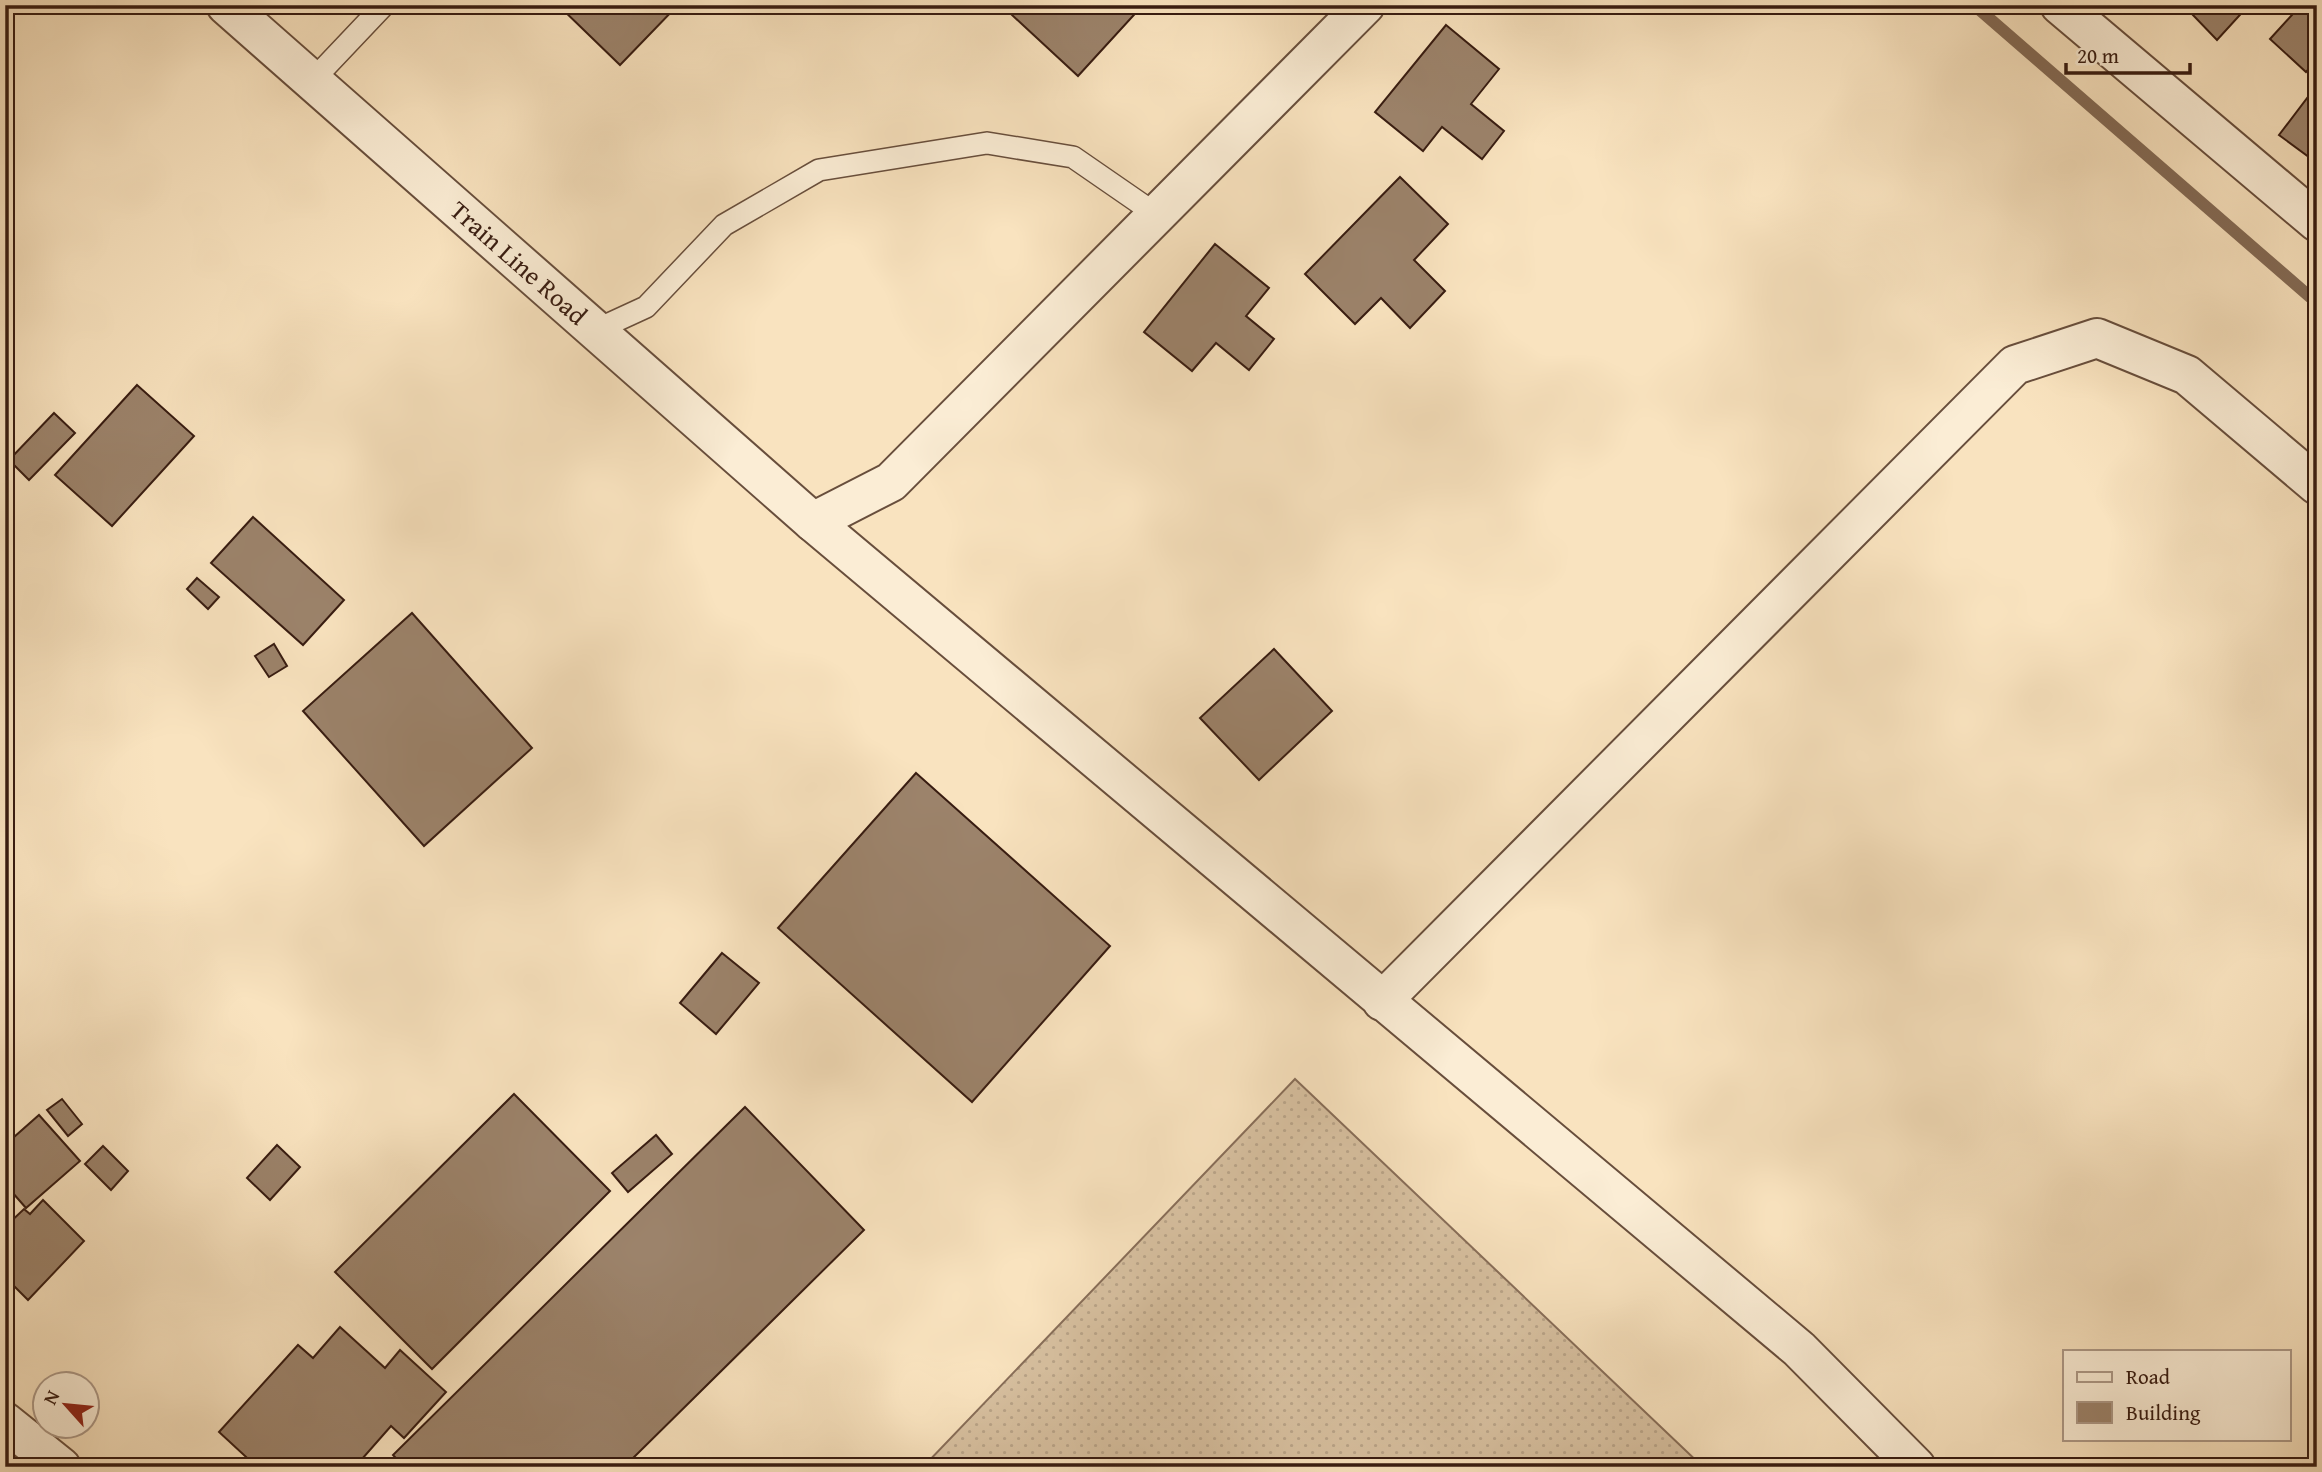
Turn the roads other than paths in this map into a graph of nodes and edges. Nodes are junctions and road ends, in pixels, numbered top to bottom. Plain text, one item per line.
1 (226, 5) edge
2 (384, 5) edge
3 (1365, 5) edge
4 (2060, 5) edge
5 (312, 81) junction
6 (1157, 215) junction
7 (2317, 222) edge
8 (596, 330) junction
9 (2317, 485) edge
10 (813, 522) junction
11 (1382, 1001) junction
12 (5, 1422) edge
13 (61, 1467) edge
14 (1916, 1467) edge

1 - 5 street, Train Line Road
2 - 5 lane
3 - 6 street
4 - 7 street
5 - 8 street, Train Line Road
6 - 8 lane
6 - 10 street
8 - 10 street, Train Line Road
9 - 11 street
10 - 11 street, Train Line Road
11 - 14 street, Train Line Road
12 - 13 street

